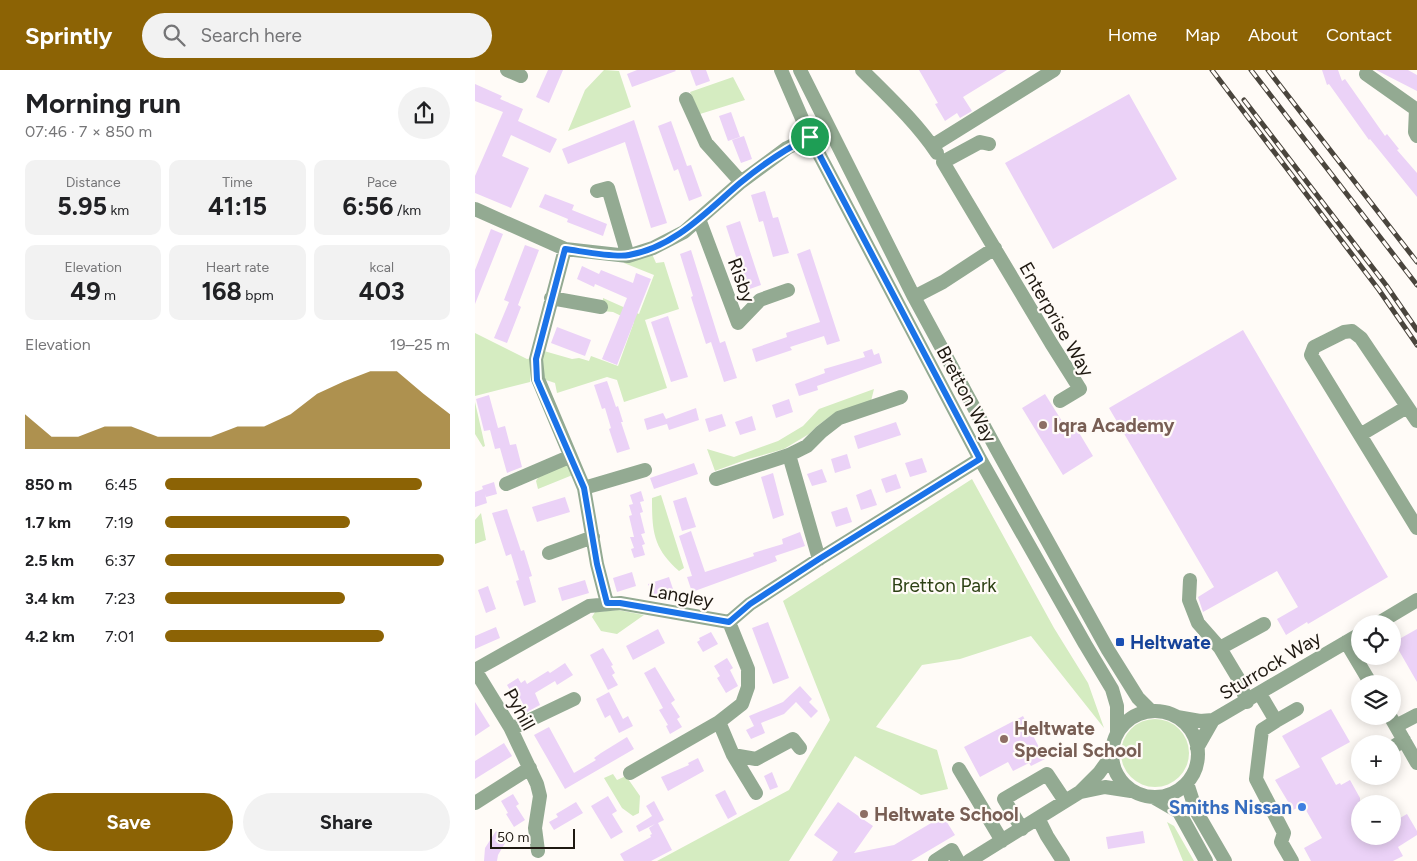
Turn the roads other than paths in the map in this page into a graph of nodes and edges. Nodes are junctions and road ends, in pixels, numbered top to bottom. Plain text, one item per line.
1 (507, 70) edge
2 (781, 70) edge
3 (800, 70) edge
4 (862, 70) edge
5 (1054, 70) edge
6 (1366, 74) dead end
7 (521, 76) dead end
8 (686, 99) dead end
9 (1416, 110) edge
10 (1417, 136) edge
11 (810, 137) junction
12 (989, 144) dead end
13 (932, 146) junction
14 (946, 166) junction
15 (741, 182) junction
16 (597, 191) dead end
17 (476, 210) edge
18 (699, 219) junction
19 (995, 248) junction
20 (565, 249) junction
21 (628, 256) junction
22 (788, 290) dead end
23 (914, 297) junction
24 (551, 298) junction
25 (601, 307) dead end
26 (901, 397) dead end
27 (1060, 401) dead end
28 (1407, 407) junction
29 (1417, 421) edge
30 (1360, 435) junction
31 (789, 455) junction
32 (569, 457) junction
33 (980, 459) junction
34 (645, 470) dead end
35 (716, 479) dead end
36 (506, 484) dead end
37 (584, 488) junction
38 (1417, 528) edge
39 (593, 537) junction
40 (549, 553) dead end
41 (819, 559) junction
42 (1190, 580) dead end
43 (1417, 600) edge
44 (607, 603) junction
45 (1392, 615) edge
46 (729, 622) junction
47 (1264, 624) dead end
48 (1351, 639) edge
49 (1346, 642) junction
50 (1221, 648) junction
51 (475, 670) edge
52 (1366, 675) edge
53 (1260, 694) junction
54 (573, 699) dead end
55 (1247, 702) junction
56 (1297, 709) dead end
57 (1151, 711) junction
58 (1417, 716) edge
59 (1176, 717) junction
60 (1401, 719) edge
61 (1213, 720) junction
62 (1276, 721) junction
63 (719, 722) junction
64 (511, 729) junction
65 (1117, 733) junction
66 (1401, 747) edge
67 (800, 748) dead end
68 (1197, 748) junction
69 (733, 755) junction
70 (1111, 755) junction
71 (1417, 763) edge
72 (530, 768) junction
73 (959, 769) dead end
74 (630, 773) dead end
75 (1187, 783) junction
76 (1131, 791) junction
77 (1079, 792) junction
78 (756, 793) dead end
79 (1153, 797) junction
80 (1065, 801) junction
81 (475, 803) edge
82 (1038, 818) junction
83 (1021, 828) junction
84 (1001, 841) junction
85 (537, 851) dead end
86 (935, 861) edge
87 (958, 861) edge
88 (969, 861) edge
89 (1062, 861) edge
90 (1206, 861) edge
91 (1225, 861) edge
92 (1292, 861) edge

1 - 7 street
2 - 11 street, Bretton Way
3 - 23 street, Bretton Way
4 - 13 street, Enterprise Way
5 - 13 street
6 - 9 street
8 - 15 street
9 - 10 street
11 - 15 street
11 - 33 street, Bretton Way
12 - 14 street
13 - 14 street, Enterprise Way
14 - 19 street, Enterprise Way
15 - 18 street
16 - 21 street
17 - 20 street
18 - 21 street
18 - 22 street, Risby
19 - 23 street
19 - 27 street, Enterprise Way
20 - 21 street
20 - 24 street
23 - 57 street, Bretton Way
24 - 25 street
24 - 32 street
26 - 31 street
28 - 29 street
28 - 30 street
28 - 30 street
30 - 38 street
31 - 35 street
31 - 41 street
32 - 36 street
32 - 37 street
33 - 41 street, Langley
33 - 65 street, Bretton Way
34 - 37 street
37 - 39 street
39 - 40 street
39 - 44 street
41 - 46 street, Langley
42 - 50 street
43 - 45 street
44 - 46 street, Langley
44 - 51 street, Langley
46 - 63 street
47 - 50 street
48 - 49 street, Sturrock Way
49 - 52 street, Sturrock Way
49 - 53 street, Sturrock Way
50 - 55 street
51 - 64 street, Pyhill
53 - 55 street, Sturrock Way
53 - 62 street
54 - 64 street
55 - 61 street, Sturrock Way
56 - 62 street
57 - 59 street
57 - 65 street
58 - 60 street
59 - 61 street, Sturrock Way
59 - 68 street
61 - 68 street, Sturrock Way
62 - 92 street
63 - 69 street
63 - 74 street
64 - 72 street, Pyhill
65 - 70 street
66 - 71 street
67 - 69 street
68 - 75 street
69 - 78 street
70 - 76 street
70 - 77 street
72 - 81 street
72 - 85 street, Pyhill
73 - 84 street
75 - 79 street
75 - 91 street
76 - 77 street
76 - 79 street
77 - 80 street
79 - 90 street
80 - 82 street
80 - 83 street
82 - 83 street
82 - 89 street
83 - 84 street
84 - 88 street
86 - 87 street

